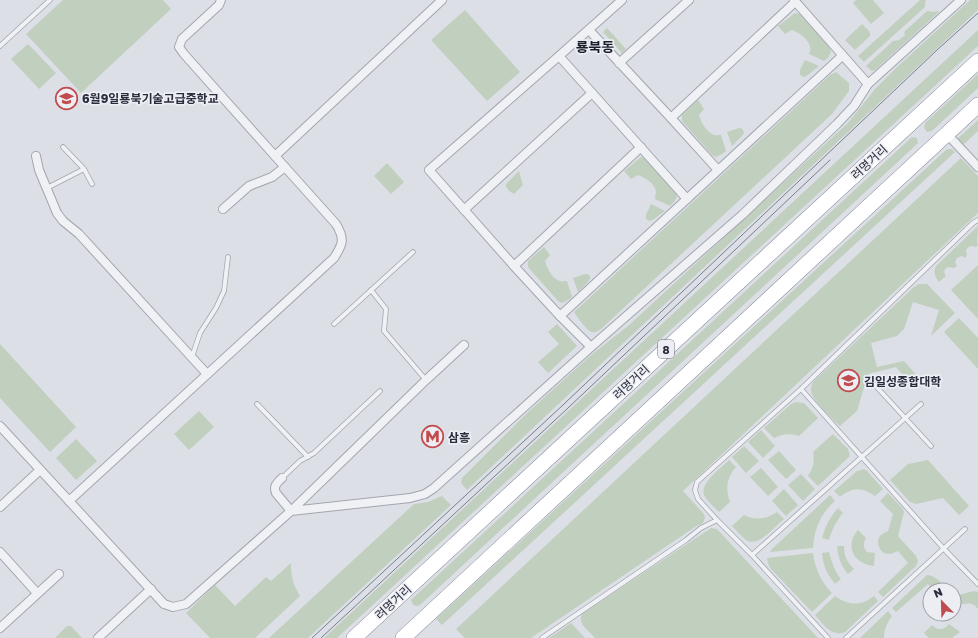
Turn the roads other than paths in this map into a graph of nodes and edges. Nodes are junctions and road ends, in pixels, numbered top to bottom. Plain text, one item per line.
1 (50, 0) edge
2 (221, 0) edge
3 (442, 0) edge
4 (622, 0) edge
5 (690, 0) edge
6 (961, 0) edge
7 (794, 1) edge
8 (589, 30) junction
9 (0, 46) edge
10 (559, 56) junction
11 (842, 56) junction
12 (978, 61) edge
13 (619, 63) junction
14 (868, 84) junction
15 (592, 93) junction
16 (978, 105) edge
17 (671, 118) junction
18 (947, 134) junction
19 (63, 147) dead end
20 (641, 148) junction
21 (36, 156) dead end
22 (275, 156) junction
23 (285, 167) junction
24 (978, 167) edge
25 (84, 169) junction
26 (718, 170) junction
27 (92, 184) dead end
28 (47, 188) junction
29 (687, 199) junction
30 (223, 209) dead end
31 (464, 210) junction
32 (978, 220) edge
33 (413, 252) dead end
34 (228, 257) dead end
35 (514, 266) junction
36 (371, 290) junction
37 (560, 316) junction
38 (334, 324) dead end
39 (464, 345) dead end
40 (591, 347) junction
41 (192, 358) junction
42 (207, 374) junction
43 (426, 380) junction
44 (874, 383) dead end
45 (801, 389) junction
46 (380, 391) dead end
47 (257, 404) dead end
48 (921, 404) dead end
49 (906, 418) junction
50 (0, 426) edge
51 (931, 446) dead end
52 (308, 457) junction
53 (862, 458) junction
54 (40, 470) junction
55 (282, 478) joint
56 (69, 501) junction
57 (0, 507) edge
58 (291, 511) junction
59 (717, 520) junction
60 (966, 529) dead end
61 (944, 549) junction
62 (0, 552) edge
63 (752, 555) junction
64 (59, 574) dead end
65 (978, 584) edge
66 (151, 589) junction
67 (38, 592) junction
68 (0, 628) edge
69 (98, 638) edge
70 (354, 638) edge
71 (403, 638) edge
72 (542, 638) edge
73 (828, 638) edge
74 (846, 638) edge

1 - 9 lane
2 - 22 street
3 - 22 street
4 - 8 street
5 - 13 street
6 - 14 street
7 - 11 street
7 - 17 street
8 - 10 street
8 - 13 street
10 - 15 street
10 - 31 street
11 - 14 street
11 - 26 street
12 - 70 highway, 려명거리 / 8
13 - 17 street
14 - 40 street
15 - 20 street
15 - 31 street
16 - 18 highway
17 - 26 street
18 - 24 street
18 - 71 highway
19 - 25 lane
20 - 29 street
20 - 35 street
21 - 28 street
22 - 23 street
23 - 30 street
23 - 42 street
25 - 27 lane
25 - 28 lane
26 - 29 street
28 - 41 street
29 - 37 street
31 - 35 street
32 - 45 lane
33 - 36 lane
34 - 41 lane
35 - 37 street
36 - 38 lane
36 - 43 lane
37 - 40 street
39 - 43 street
40 - 58 street
41 - 42 street
42 - 56 street
43 - 58 street
44 - 49 lane
45 - 53 lane
45 - 59 lane
46 - 52 lane
47 - 52 lane
48 - 49 lane
49 - 51 lane
49 - 53 lane
50 - 54 street
52 - 55 lane
53 - 61 lane
53 - 63 lane
54 - 56 street
54 - 57 street
55 - 58 street
56 - 66 street
58 - 66 street
59 - 63 lane
59 - 72 lane
60 - 61 lane
61 - 65 lane
61 - 74 lane
62 - 67 street
63 - 73 lane
64 - 67 street
66 - 69 street
67 - 68 street

